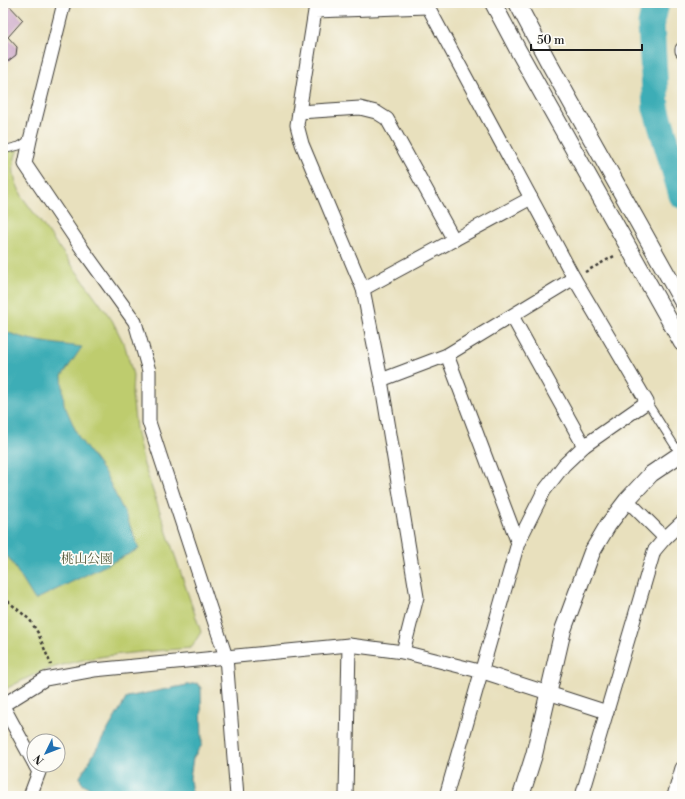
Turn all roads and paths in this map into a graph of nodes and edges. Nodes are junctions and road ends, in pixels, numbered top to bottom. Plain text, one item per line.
1 (64, 3) edge
2 (493, 3) edge
3 (517, 3) edge
4 (426, 5) edge
5 (299, 112) junction
6 (30, 140) junction
7 (3, 150) edge
8 (531, 198) junction
9 (454, 240) junction
10 (629, 247) junction
11 (574, 278) junction
12 (364, 289) junction
13 (682, 301) edge
14 (512, 316) junction
15 (682, 343) edge
16 (447, 355) junction
17 (381, 380) junction
18 (647, 402) junction
19 (584, 446) junction
20 (681, 453) edge
21 (627, 500) junction
22 (682, 522) edge
23 (665, 538) junction
24 (518, 543) junction
25 (3, 597) edge
26 (349, 645) junction
27 (403, 652) junction
28 (226, 657) junction
29 (483, 672) junction
30 (56, 677) junction
31 (549, 693) junction
32 (3, 706) edge
33 (607, 712) junction
34 (26, 748) edge
35 (682, 768) edge
36 (39, 773) edge
37 (30, 796) edge
38 (237, 796) edge
39 (346, 796) edge
40 (446, 796) edge
41 (521, 796) edge
42 (583, 796) edge
43 (674, 796) edge

1 - 6 street
2 - 10 street
3 - 13 street
4 - 5 street
4 - 8 street
5 - 9 street
5 - 12 street
6 - 7 lane
6 - 28 street
8 - 9 street
8 - 11 street
9 - 12 street
10 - 11 path
10 - 15 street
11 - 14 street
11 - 18 street
12 - 17 street
14 - 16 street
14 - 19 street
16 - 17 street
16 - 24 street
17 - 27 street
18 - 19 street
18 - 20 lane
19 - 24 street
20 - 21 street
21 - 23 street
21 - 31 street
22 - 23 street
23 - 33 street
24 - 29 street
25 - 30 path
26 - 27 street
26 - 28 street
26 - 39 street
27 - 29 street
28 - 30 street
28 - 38 street
29 - 31 street
29 - 40 street
30 - 32 street
31 - 33 street
31 - 41 street
32 - 34 street
33 - 42 street
35 - 43 street
36 - 37 street

